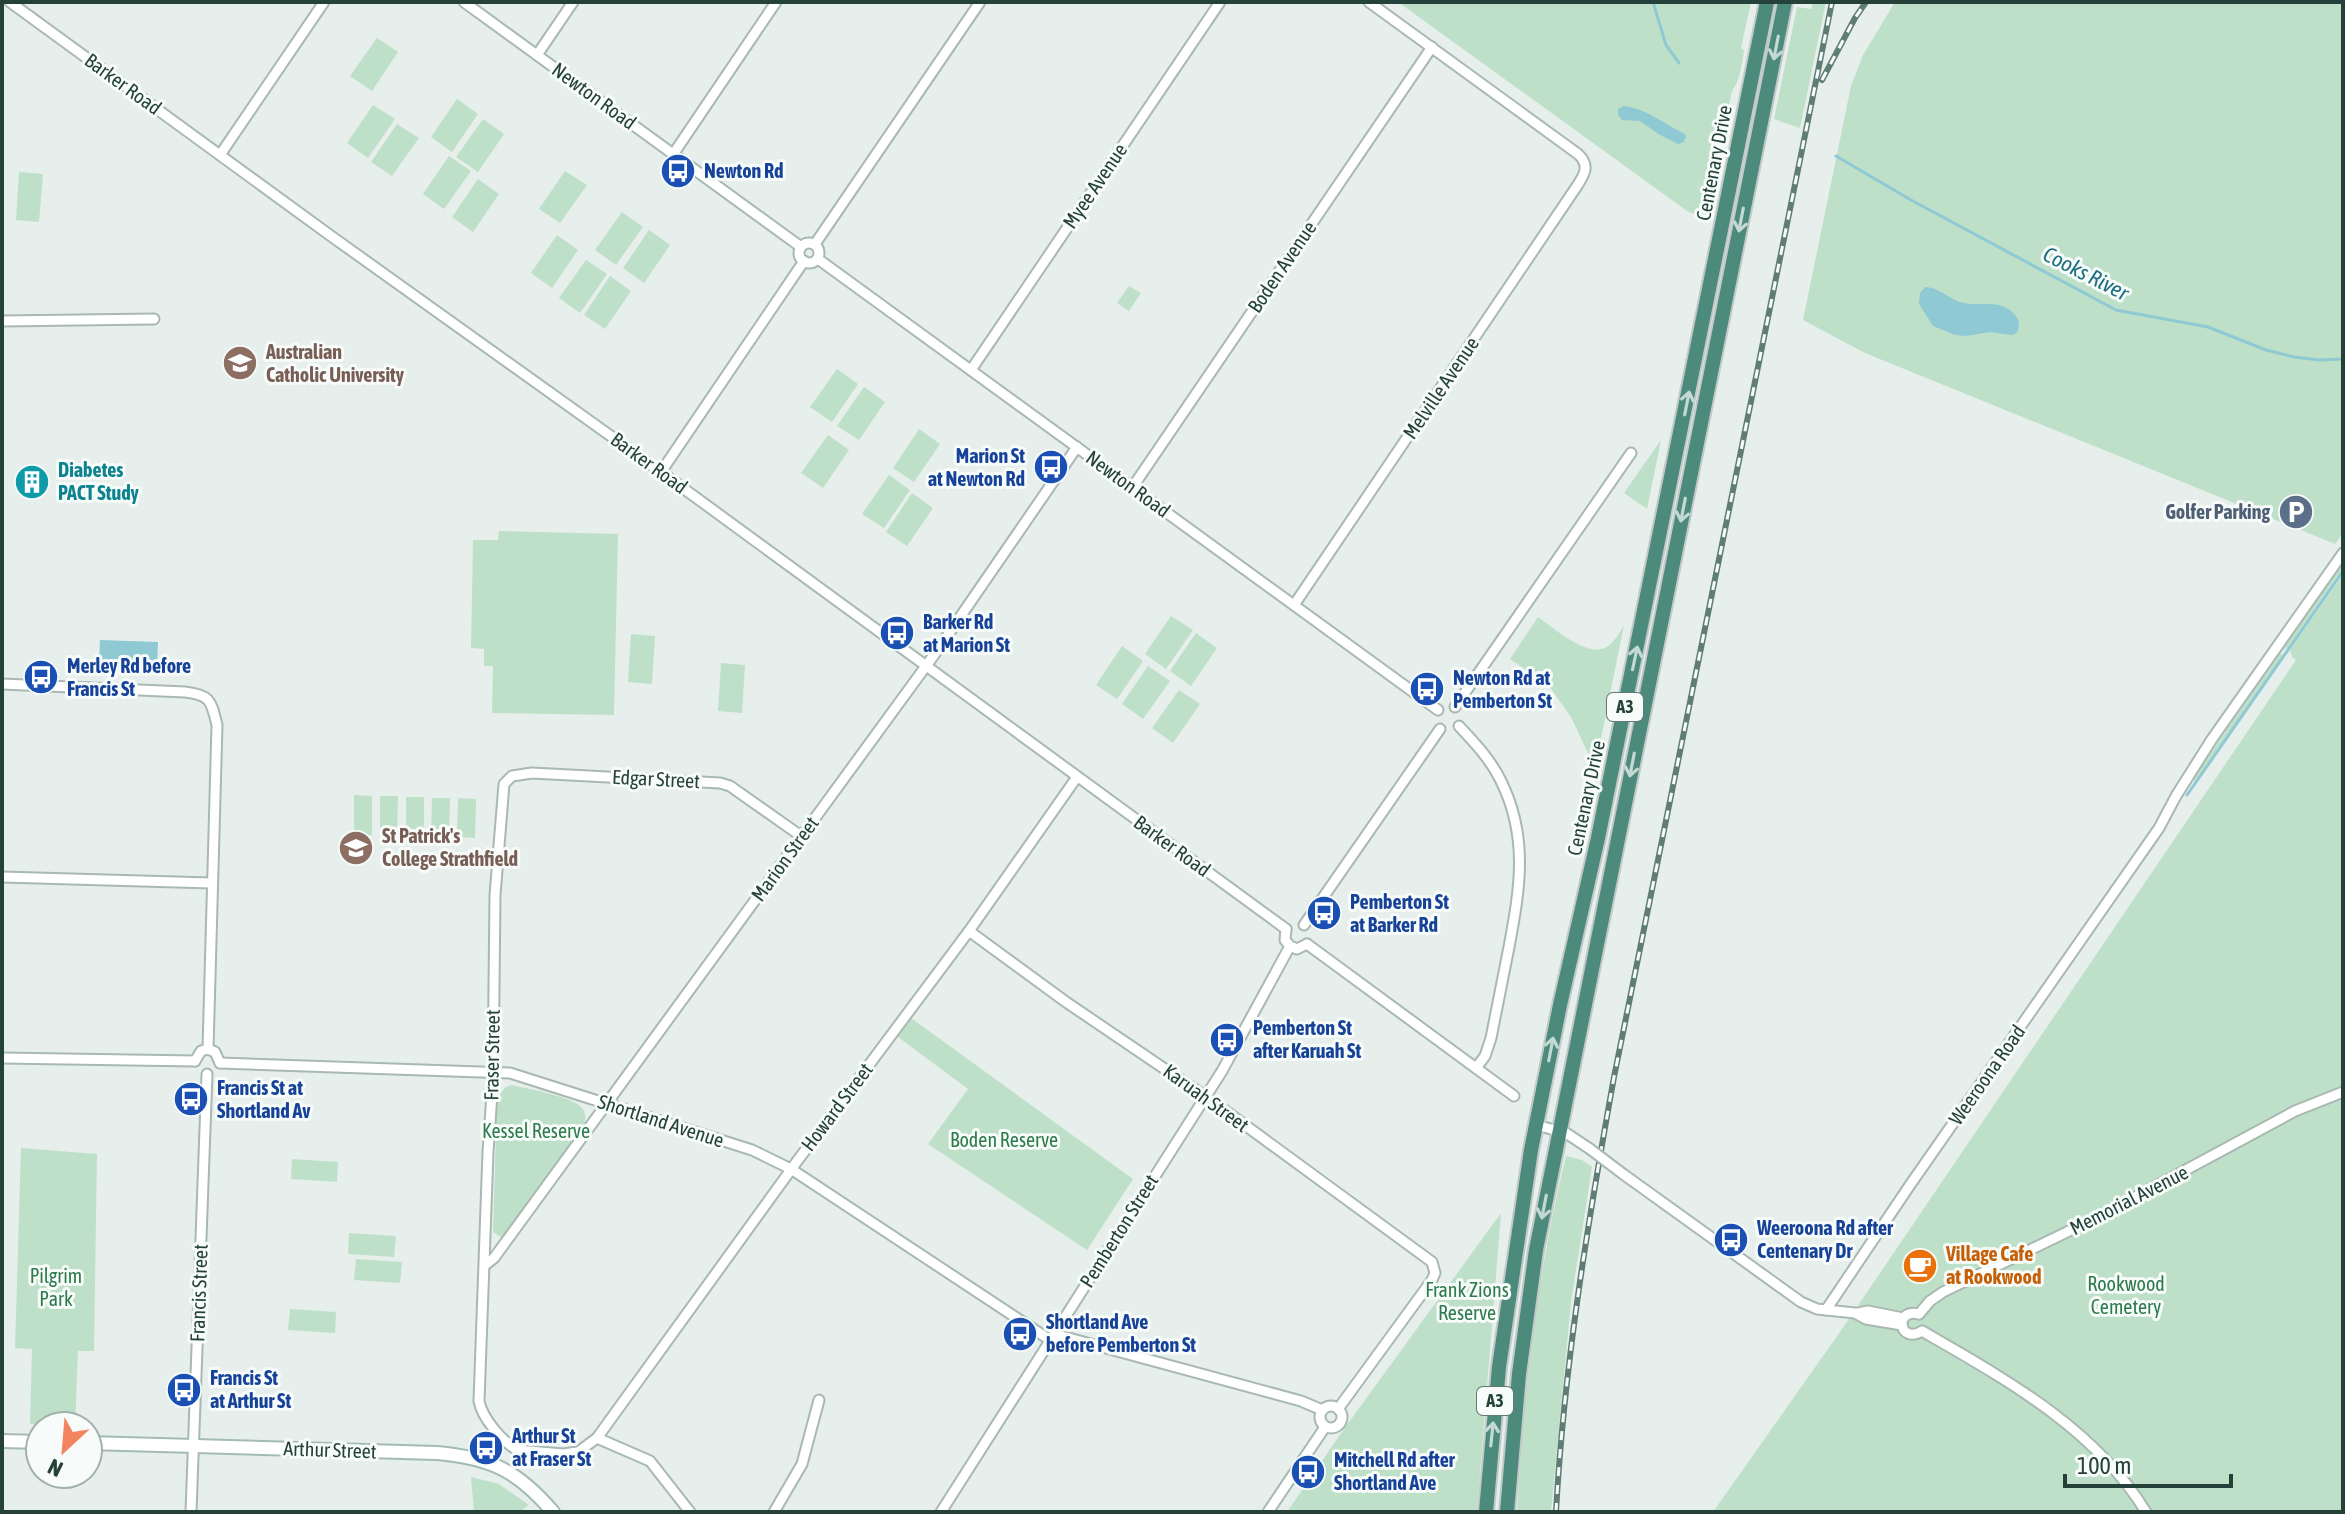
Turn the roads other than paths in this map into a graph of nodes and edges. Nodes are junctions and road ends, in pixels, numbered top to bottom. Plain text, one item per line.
1 (10, 2) edge
2 (324, 2) edge
3 (464, 2) edge
4 (573, 2) edge
5 (776, 2) edge
6 (980, 2) edge
7 (1220, 2) edge
8 (1369, 2) edge
9 (1767, 2) edge
10 (1785, 2) edge
11 (1432, 47) junction
12 (537, 55) junction
13 (674, 153) junction
14 (220, 155) junction
15 (815, 244) junction
16 (801, 247) junction
17 (818, 259) junction
18 (804, 261) junction
19 (154, 319) dead end
20 (2, 321) edge
21 (971, 370) junction
22 (1077, 447) junction
23 (1631, 453) dead end
24 (661, 472) junction
25 (1132, 488) junction
26 (2343, 553) edge
27 (1294, 605) junction
28 (925, 666) junction
29 (2, 684) edge
30 (1455, 707) junction
31 (1438, 710) junction
32 (1459, 726) junction
33 (1440, 729) junction
34 (1077, 777) junction
35 (502, 790) joint
36 (801, 836) junction
37 (2, 877) edge
38 (211, 883) junction
39 (1304, 925) junction
40 (1286, 929) junction
41 (969, 931) junction
42 (1307, 944) junction
43 (1290, 946) junction
44 (208, 1049) junction
45 (2, 1058) edge
46 (195, 1061) junction
47 (220, 1063) junction
48 (1476, 1068) junction
49 (493, 1071) junction
50 (207, 1074) junction
51 (2343, 1092) edge
52 (1514, 1096) dead end
53 (1205, 1097) junction
54 (607, 1103) junction
55 (1536, 1125) junction
56 (1558, 1130) junction
57 (791, 1169) junction
58 (485, 1265) junction
59 (1826, 1310) junction
60 (1919, 1314) junction
61 (1903, 1322) junction
62 (1922, 1331) junction
63 (1052, 1337) junction
64 (819, 1400) dead end
65 (1338, 1409) junction
66 (1322, 1410) junction
67 (1325, 1427) junction
68 (597, 1438) junction
69 (2, 1441) edge
70 (24, 1442) edge
71 (104, 1443) edge
72 (193, 1445) junction
73 (191, 1512) edge
74 (553, 1512) edge
75 (690, 1512) edge
76 (774, 1512) edge
77 (941, 1512) edge
78 (1268, 1512) edge
79 (1486, 1512) edge
80 (1507, 1512) edge
81 (2146, 1512) edge

1 - 14 street, Barker Road
2 - 14 street
3 - 12 street, Newton Road
4 - 12 street
5 - 13 street
6 - 15 street
7 - 21 street, Myee Avenue
8 - 11 street
55 -> 9 highway, Centenary Drive / A3
10 -> 56 highway, Centenary Drive / A3
11 - 25 street, Boden Avenue
11 - 27 street, Melville Avenue
12 - 13 street, Newton Road
13 - 16 street, Newton Road
14 - 24 street, Barker Road
15 - 16 street
15 - 17 street
16 - 18 street
17 - 18 street
17 - 21 street, Newton Road
18 - 24 street
19 - 20 street
21 - 22 street, Newton Road
22 - 25 street, Newton Road
22 - 28 street, Marion Street
23 - 30 street
24 - 28 street, Barker Road
25 - 27 street, Newton Road
26 - 59 street, Weeroona Road
27 - 31 street, Newton Road
28 - 34 street, Barker Road
28 - 36 street, Marion Street
29 - 38 street
30 - 31 street
30 - 32 street
31 - 33 street
32 - 33 street
32 - 48 street
33 - 39 street
34 - 40 street, Barker Road
34 - 41 street, Howard Street
35 - 36 street, Edgar Street
35 - 49 street, Fraser Street
36 - 54 street, Marion Street
37 - 38 street
38 - 44 street
39 - 40 street
39 - 42 street
40 - 43 street
41 - 53 street, Karuah Street
41 - 57 street, Howard Street
42 - 43 street
42 - 48 street
43 - 53 street, Pemberton Street
44 - 46 street
44 - 47 street
45 - 46 street
46 - 50 street
47 - 49 street, Shortland Avenue
47 - 50 street
48 - 52 street
49 - 54 street, Shortland Avenue
49 - 58 street, Fraser Street
50 - 72 street, Francis Street
51 - 60 street, Memorial Avenue
53 - 63 street, Pemberton Street
53 - 65 street, Karuah Street
54 - 57 street, Shortland Avenue
54 - 58 street, Marion Street
55 - 56 street
79 -> 55 highway, Centenary Drive / A3
56 - 59 street, bridge
56 -> 80 highway, Centenary Drive / A3
57 - 63 street, Shortland Avenue
57 - 68 street, Howard Street
58 - 68 street, Fraser Street
59 - 61 street
60 - 61 street
60 - 62 street
61 - 62 street
62 - 81 street
63 - 66 street, Shortland Avenue
63 - 77 street, Pemberton Street
64 - 76 street
65 - 66 street
65 - 67 street
66 - 67 street
67 - 78 street
68 - 75 street
69 - 70 main road
71 - 72 main road, Arthur Street
72 - 73 street, Francis Street
72 - 74 main road, Arthur Street

